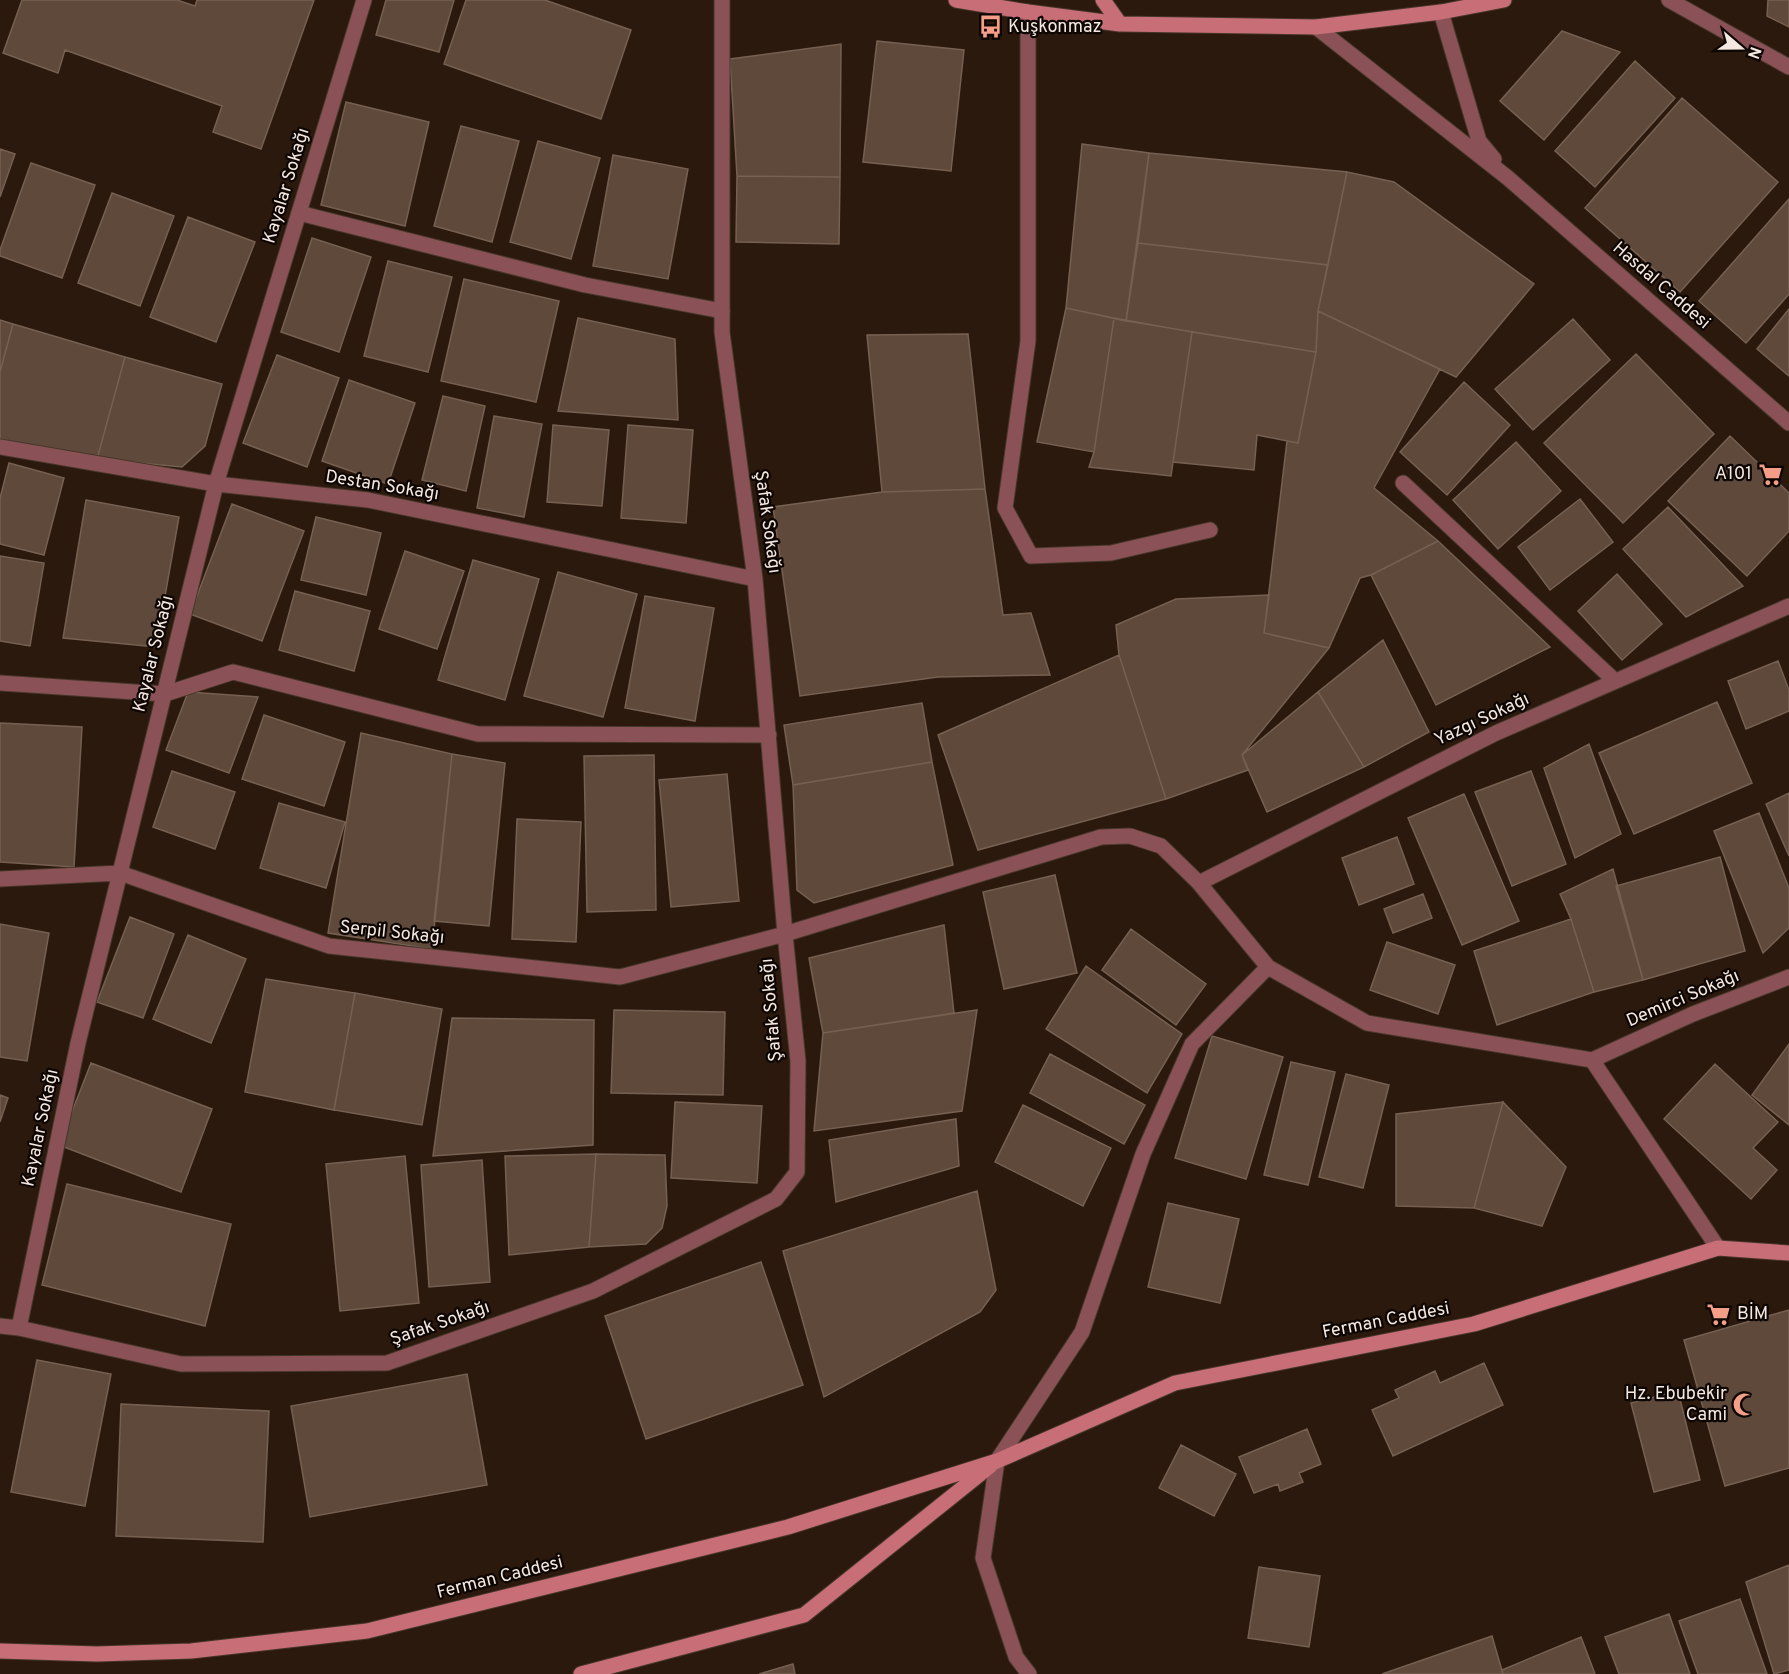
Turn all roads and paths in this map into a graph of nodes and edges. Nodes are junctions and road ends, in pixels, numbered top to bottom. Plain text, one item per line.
1 (364, 0) edge
2 (722, 0) edge
3 (956, 0) edge
4 (1103, 0) edge
5 (1504, 0) edge
6 (1669, 0) edge
7 (1440, 6) edge
8 (1028, 12) junction
9 (1120, 24) junction
10 (1316, 27) junction
11 (1789, 67) edge
12 (1508, 178) junction
13 (299, 213) junction
14 (722, 311) junction
15 (1789, 423) edge
16 (0, 447) edge
17 (1403, 483) dead end
18 (216, 484) junction
19 (1210, 530) dead end
20 (755, 579) junction
21 (1789, 606) edge
22 (1615, 681) junction
23 (0, 683) edge
24 (165, 694) junction
25 (769, 735) junction
26 (120, 873) junction
27 (0, 879) edge
28 (1199, 883) junction
29 (784, 934) junction
30 (1268, 967) junction
31 (1789, 977) edge
32 (1592, 1060) junction
33 (1718, 1248) junction
34 (1789, 1253) edge
35 (0, 1326) edge
36 (19, 1328) junction
37 (997, 1461) junction
38 (0, 1651) edge
39 (581, 1674) edge
40 (1029, 1674) edge

1 - 13 street, Kayalar Sokağı
2 - 14 street, Şafak Sokağı
3 - 8 street
4 - 9 street
5 - 7 street
6 - 11 street
7 - 10 street
7 - 12 street, Hasdal Caddesi
8 - 9 street
8 - 19 street
9 - 10 street
10 - 12 street, Hasdal Caddesi
12 - 15 street, Hasdal Caddesi
13 - 14 street
13 - 18 street, Kayalar Sokağı
14 - 20 street, Şafak Sokağı
16 - 18 street, Destan Sokağı
17 - 22 street
18 - 20 street, Destan Sokağı
18 - 24 street, Kayalar Sokağı
20 - 25 street, Şafak Sokağı
21 - 22 street, Yazgı Sokağı
22 - 28 street, Yazgı Sokağı
23 - 24 street
24 - 25 street
24 - 26 street, Kayalar Sokağı
25 - 29 street, Şafak Sokağı
26 - 27 street, Serpil Sokağı
26 - 29 street, Serpil Sokağı
26 - 36 street, Kayalar Sokağı
28 - 29 street, Serpil Sokağı
28 - 30 street, Serpil Sokağı
29 - 36 street, Şafak Sokağı
30 - 32 street
30 - 37 street
31 - 32 street, Demirci Sokağı
32 - 33 street
33 - 34 street, Ferman Caddesi
33 - 37 street, Ferman Caddesi
35 - 36 street, Şafak Sokağı
37 - 38 street, Ferman Caddesi
37 - 39 street, Ferman Caddesi
37 - 40 street

